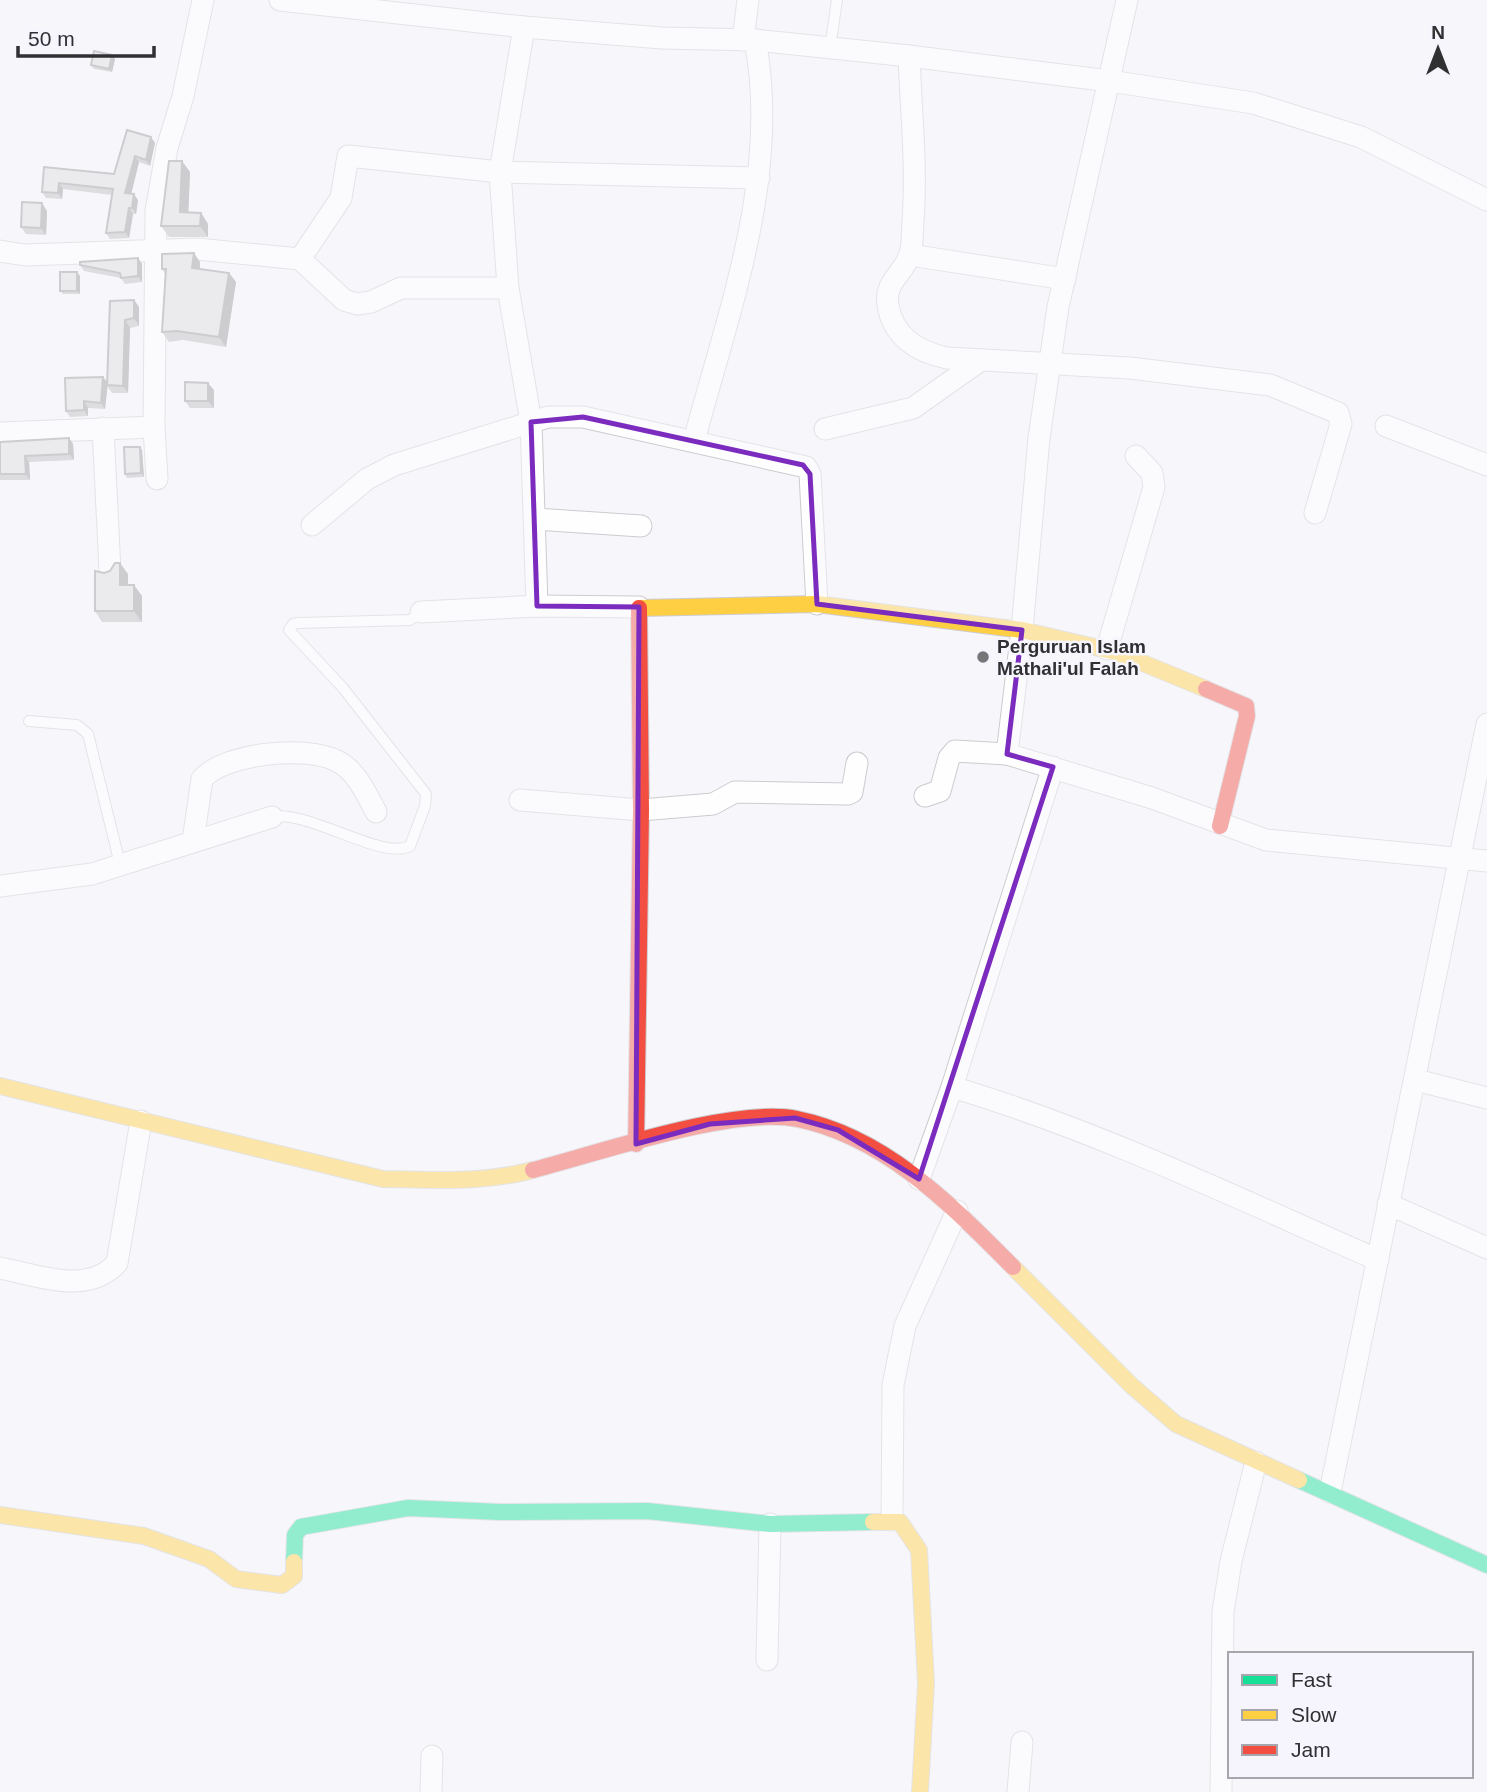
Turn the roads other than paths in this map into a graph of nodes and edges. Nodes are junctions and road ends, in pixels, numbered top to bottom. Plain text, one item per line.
1 (203, 0) edge
2 (280, 0) edge
3 (748, 0) edge
4 (837, 0) edge
5 (1127, 0) edge
6 (375, 6) edge
7 (524, 27) junction
8 (749, 40) junction
9 (830, 48) junction
10 (909, 56) junction
11 (1110, 81) junction
12 (500, 173) junction
13 (759, 178) junction
14 (1487, 200) edge
15 (154, 249) junction
16 (0, 251) edge
17 (910, 255) junction
18 (300, 258) junction
19 (1065, 279) junction
20 (508, 288) junction
21 (981, 360) junction
22 (1050, 365) junction
23 (531, 422) junction
24 (1386, 426) dead end
25 (154, 427) junction
26 (103, 428) junction
27 (825, 429) dead end
28 (0, 433) edge
29 (694, 441) junction
30 (1136, 456) dead end
31 (1487, 465) edge
32 (157, 479) dead end
33 (1315, 513) dead end
34 (535, 519) junction
35 (312, 525) dead end
36 (641, 526) dead end
37 (110, 571) edge
38 (817, 604) junction
39 (537, 606) junction
40 (639, 607) junction
41 (421, 612) joint
42 (1022, 630) junction
43 (1107, 649) junction
44 (29, 721) dead end
45 (1487, 723) edge
46 (1007, 754) junction
47 (857, 763) dead end
48 (1054, 767) junction
49 (925, 796) dead end
50 (520, 800) dead end
51 (641, 810) junction
52 (376, 813) dead end
53 (272, 817) joint
54 (1220, 826) junction
55 (193, 841) junction
56 (1460, 857) junction
57 (1487, 861) edge
58 (121, 863) junction
59 (0, 886) edge
60 (1416, 1080) junction
61 (0, 1086) edge
62 (952, 1087) junction
63 (1487, 1098) edge
64 (141, 1121) junction
65 (636, 1143) junction
66 (919, 1179) junction
67 (1388, 1204) junction
68 (957, 1211) junction
69 (1487, 1248) edge
70 (1378, 1259) junction
71 (0, 1268) edge
72 (1256, 1462) junction
73 (1330, 1492) junction
74 (0, 1515) edge
75 (892, 1520) junction
76 (770, 1524) junction
77 (1487, 1565) edge
78 (767, 1660) dead end
79 (1022, 1742) dead end
80 (432, 1756) dead end
81 (431, 1792) edge
82 (920, 1792) edge
83 (1018, 1792) edge
84 (1222, 1792) edge

1 - 15 street
2 - 6 street
3 - 8 street
4 - 9 lane
5 - 11 street
6 - 7 street
7 - 8 street
7 - 12 street
8 - 9 street
8 - 13 street
9 - 10 street
10 - 11 street
10 - 17 street
11 - 14 street
11 - 19 street
12 - 13 street
12 - 18 street
12 - 20 street
13 - 29 street
15 - 16 street
15 - 18 street
15 - 25 street
17 - 19 street
17 - 21 street
18 - 20 street
19 - 22 street
20 - 23 street
21 - 22 street
21 - 27 street
22 - 33 street
22 - 42 street
23 - 29 street
23 - 34 street
23 - 35 street
24 - 31 street
25 - 26 street
25 - 32 street
26 - 28 street
26 - 37 street
29 - 38 street
30 - 43 street
34 - 36 street
34 - 39 street
38 - 40 street
38 - 42 street
39 - 40 street
39 - 41 street
40 - 51 street
41 - 53 lane
42 - 43 street
42 - 46 street
43 - 54 street
44 - 58 lane
45 - 56 street
46 - 48 street
46 - 49 street
47 - 51 street
48 - 54 street
48 - 62 street
50 - 51 street
51 - 65 street
52 - 55 street
53 - 55 street
54 - 56 street
55 - 58 street
56 - 57 street
56 - 60 street
58 - 59 street
60 - 63 street
60 - 67 street
61 - 64 street
62 - 66 street
62 - 70 street
64 - 65 street
64 - 71 street
65 - 66 street
66 - 68 street
67 - 69 street
67 - 70 street
68 - 72 street
68 - 75 street
70 - 73 street
72 - 73 street
72 - 84 street
73 - 77 street
74 - 76 street
75 - 76 street
75 - 82 street
76 - 78 street
79 - 83 street
80 - 81 street

